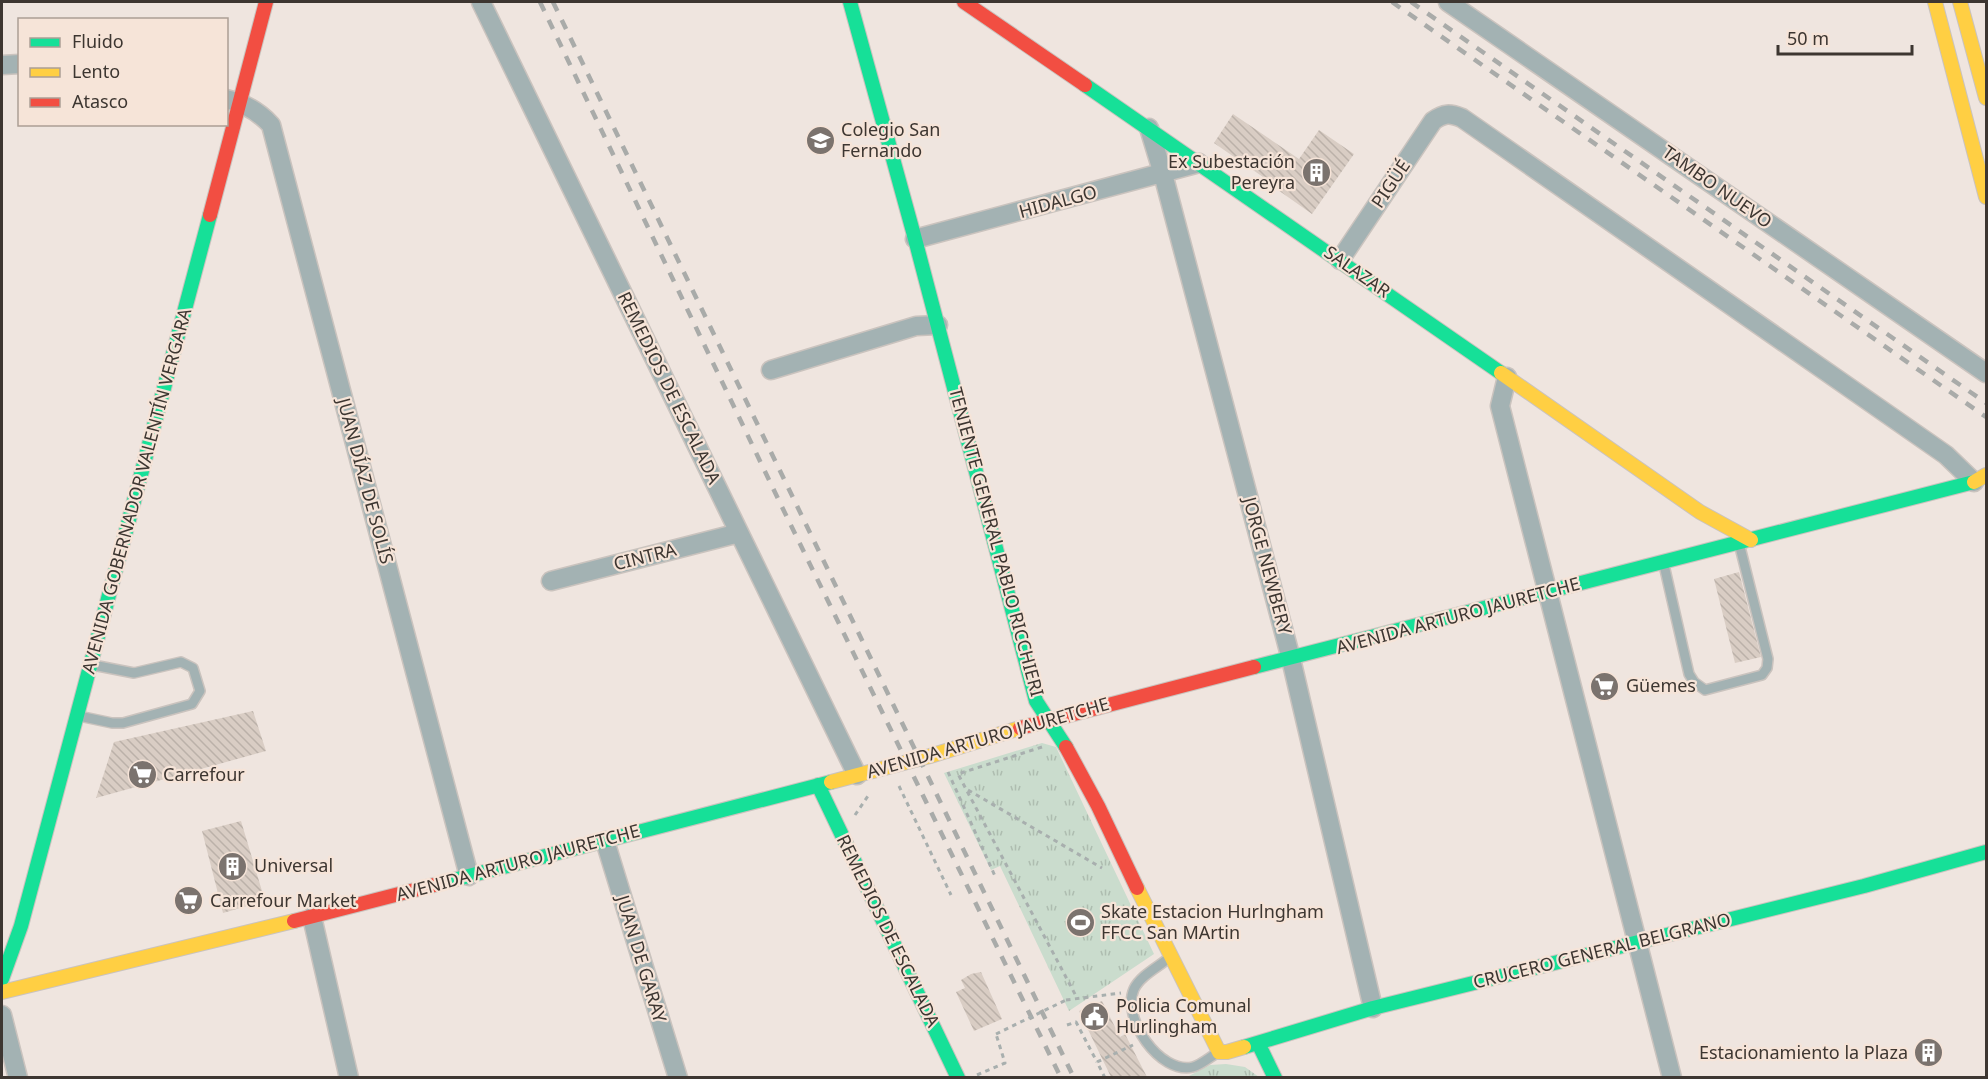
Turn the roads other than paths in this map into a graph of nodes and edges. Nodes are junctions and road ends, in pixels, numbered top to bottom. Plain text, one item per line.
1 (266, 2) edge
2 (481, 2) edge
3 (850, 2) edge
4 (964, 2) edge
5 (1448, 2) edge
6 (1935, 2) edge
7 (1960, 2) edge
8 (2, 64) edge
9 (18, 64) edge
10 (1986, 98) edge
11 (233, 100) edge
12 (228, 120) edge
13 (226, 126) edge
14 (1149, 128) junction
15 (1199, 163) junction
16 (1163, 174) junction
17 (1986, 197) edge
18 (915, 239) junction
19 (1340, 260) junction
20 (938, 325) junction
21 (771, 370) dead end
22 (1986, 373) edge
23 (1507, 377) junction
24 (1982, 480) edge
25 (739, 533) junction
26 (1745, 541) junction
27 (1664, 562) junction
28 (551, 581) dead end
29 (1549, 592) junction
30 (1291, 659) junction
31 (91, 664) junction
32 (78, 716) junction
33 (1045, 721) junction
34 (856, 775) junction
35 (818, 785) junction
36 (605, 841) junction
37 (1986, 852) edge
38 (469, 876) junction
39 (312, 917) junction
40 (1638, 942) junction
41 (1170, 957) junction
42 (2, 979) edge
43 (2, 992) edge
44 (1373, 1008) junction
45 (2, 1015) edge
46 (1258, 1043) junction
47 (1219, 1052) junction
48 (18, 1077) edge
49 (349, 1077) edge
50 (678, 1077) edge
51 (958, 1077) edge
52 (1275, 1077) edge
53 (1672, 1077) edge

1 - 11 main road, AVENIDA GOBERNADOR VALENTÍN VERGARA
2 - 25 street, REMEDIOS DE ESCALADA
3 - 18 main road, TENIENTE GENERAL PABLO RICCHIERI
4 - 14 main road, SALAZAR
5 - 22 street, TAMBO NUEVO
6 - 17 main road
7 - 10 main road
8 - 9 street
11 - 12 main road, AVENIDA GOBERNADOR VALENTÍN VERGARA
11 - 38 street, JUAN DÍAZ DE SOLÍS
13 - 31 main road, AVENIDA GOBERNADOR VALENTÍN VERGARA
14 - 15 main road, SALAZAR
14 - 16 street, JORGE NEWBERY
15 - 16 street, HIDALGO
15 - 19 main road, SALAZAR
16 - 18 street, HIDALGO
16 - 30 street, JORGE NEWBERY
18 - 20 main road, TENIENTE GENERAL PABLO RICCHIERI
19 - 23 main road, SALAZAR
19 - 24 street, PIGÜÉ
20 - 21 street
20 - 33 main road, TENIENTE GENERAL PABLO RICCHIERI
23 - 26 main road, SALAZAR
23 - 29 street
24 - 26 main road, AVENIDA ARTURO JAURETCHE
25 - 28 street, CINTRA
25 - 34 street, REMEDIOS DE ESCALADA
26 - 27 main road, AVENIDA ARTURO JAURETCHE
26 - 27 lane
27 - 29 main road, AVENIDA ARTURO JAURETCHE
29 - 30 main road, AVENIDA ARTURO JAURETCHE
29 - 40 street
30 - 33 main road, AVENIDA ARTURO JAURETCHE
30 - 44 street, JORGE NEWBERY
31 - 32 main road, AVENIDA GOBERNADOR VALENTÍN VERGARA
31 - 32 lane
32 - 42 main road, AVENIDA GOBERNADOR VALENTÍN VERGARA
33 - 34 main road, AVENIDA ARTURO JAURETCHE
33 - 41 main road, TENIENTE GENERAL PABLO RICCHIERI
34 - 35 main road, AVENIDA ARTURO JAURETCHE
35 - 36 main road, AVENIDA ARTURO JAURETCHE
35 - 51 main road, REMEDIOS DE ESCALADA
36 - 38 main road, AVENIDA ARTURO JAURETCHE
36 - 50 street, JUAN DE GARAY
37 - 40 main road, CRUCERO GENERAL BELGRANO
38 - 39 main road, AVENIDA ARTURO JAURETCHE
39 - 43 main road, AVENIDA ARTURO JAURETCHE
39 - 49 street
40 - 44 main road, CRUCERO GENERAL BELGRANO
40 - 53 street
41 - 47 main road, TENIENTE GENERAL PABLO RICCHIERI
41 - 47 lane
44 - 46 main road, CRUCERO GENERAL BELGRANO
45 - 48 street
46 - 47 main road, CRUCERO GENERAL BELGRANO
46 - 52 main road

